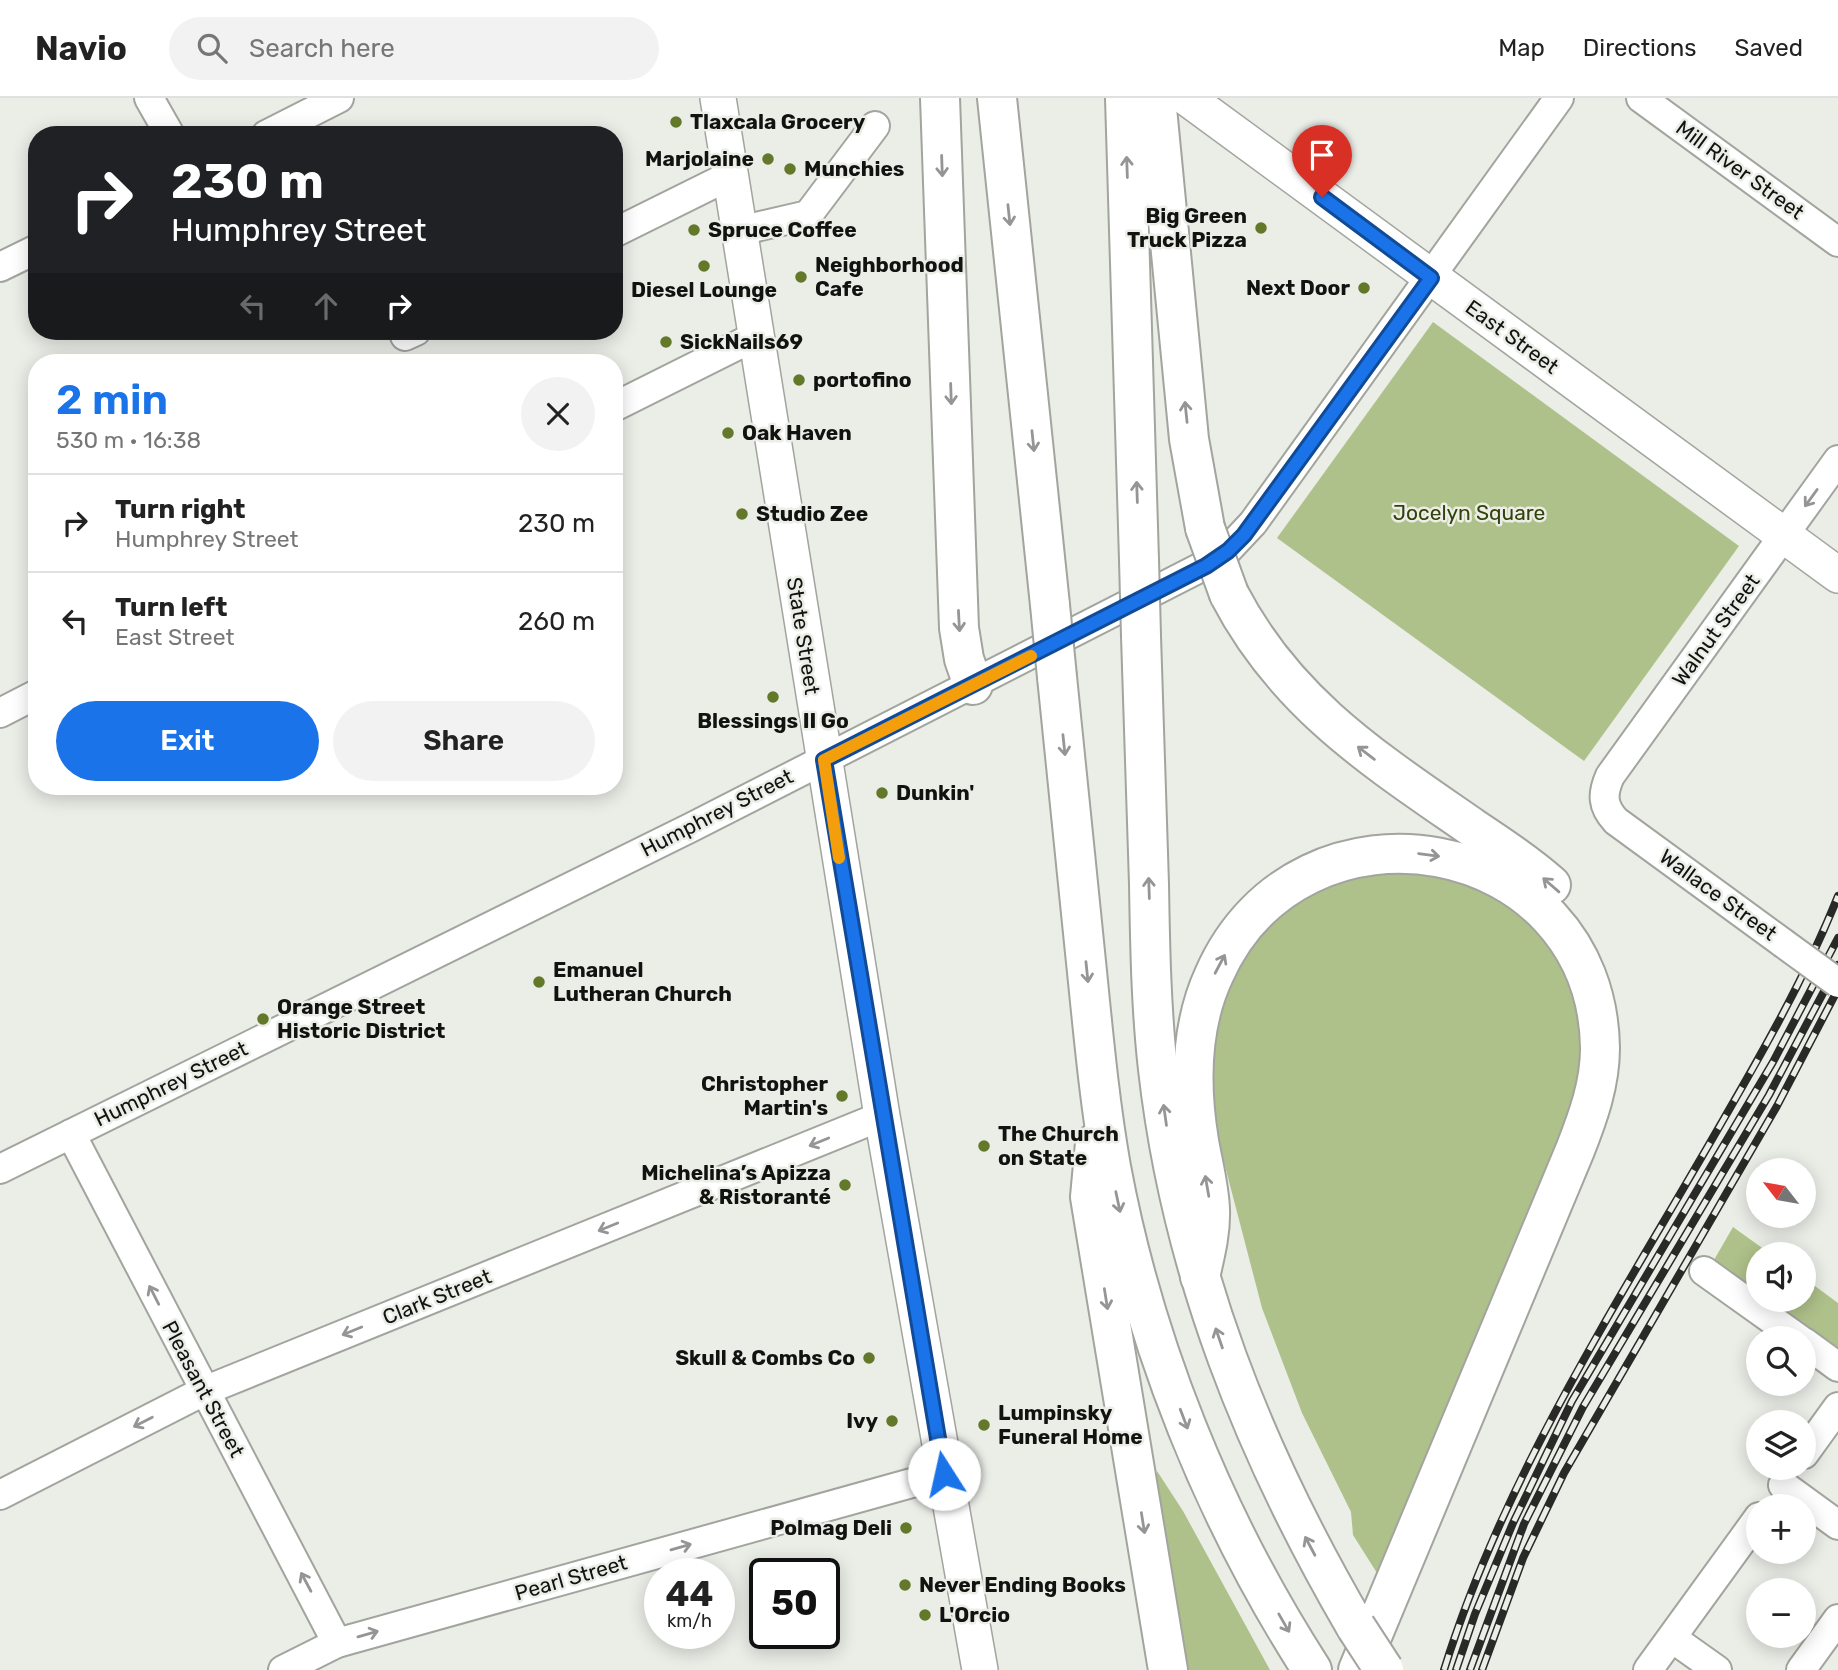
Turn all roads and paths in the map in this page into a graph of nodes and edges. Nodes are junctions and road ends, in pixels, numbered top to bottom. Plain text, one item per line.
1 (149, 98) edge
2 (339, 98) edge
3 (718, 98) edge
4 (940, 98) edge
5 (997, 98) edge
6 (1186, 98) edge
7 (1559, 98) edge
8 (1641, 98) edge
9 (1141, 105) edge
10 (875, 125) dead end
11 (165, 126) edge
12 (284, 126) edge
13 (731, 175) junction
14 (623, 229) edge
15 (739, 232) junction
16 (1838, 242) edge
17 (28, 253) edge
18 (0, 267) edge
19 (1431, 278) junction
20 (756, 336) junction
21 (623, 402) edge
22 (1838, 460) edge
23 (1784, 536) junction
24 (1838, 575) edge
25 (973, 685) junction
26 (28, 699) edge
27 (0, 713) edge
28 (824, 760) junction
29 (1604, 803) joint
30 (1838, 983) edge
31 (1102, 1110) junction
32 (882, 1116) junction
33 (71, 1134) junction
34 (0, 1169) edge
35 (1704, 1270) dead end
36 (1200, 1277) junction
37 (1781, 1326) edge
38 (1816, 1351) edge
39 (1838, 1367) edge
40 (204, 1391) junction
41 (1838, 1407) edge
42 (1816, 1437) edge
43 (944, 1474) junction
44 (1781, 1487) edge
45 (0, 1495) edge
46 (1838, 1525) edge
47 (1746, 1535) edge
48 (1838, 1619) edge
49 (1672, 1638) junction
50 (337, 1643) junction
51 (283, 1670) edge
52 (980, 1670) edge
53 (1168, 1670) edge
54 (1312, 1670) edge
55 (1358, 1670) edge
56 (1384, 1670) edge
57 (1648, 1670) edge
58 (1717, 1670) edge
59 (1801, 1670) edge

1 - 11 street
2 - 12 street
3 - 13 main road, State Street
4 -> 25 highway
5 -> 31 highway, bridge
6 - 19 main road, East Street
7 - 19 street, Humphrey Street
8 - 16 street, Mill River Street
36 -> 9 highway, bridge
56 -> 9 highway, bridge
10 - 15 street
13 - 14 street
13 - 15 main road, State Street
15 - 20 main road, State Street
17 - 18 street
19 - 23 main road, East Street
19 - 25 street, Humphrey Street
20 - 21 street
20 - 28 main road, State Street
22 -> 23 street, Walnut Street
23 - 24 main road, East Street
23 - 29 street, Walnut Street
25 - 28 street, Humphrey Street
26 - 27 street
28 - 32 main road, State Street
28 - 33 street, Humphrey Street
29 - 30 street, Wallace Street, bridge
31 -> 53 highway
31 -> 54 highway
32 -> 40 street, Clark Street
32 - 43 main road, State Street
33 - 34 street, Humphrey Street
40 -> 33 street, Pleasant Street
35 - 37 street
36 -> 55 highway
56 -> 36 highway, bridge
38 - 39 street
40 -> 45 street, Clark Street
50 -> 40 street, Pleasant Street
41 - 42 street
50 -> 43 street, Pearl Street
43 - 52 main road, State Street
44 - 46 street
47 - 49 street
48 - 59 street
49 - 57 street
49 - 58 street
50 - 51 street, Pearl Street

